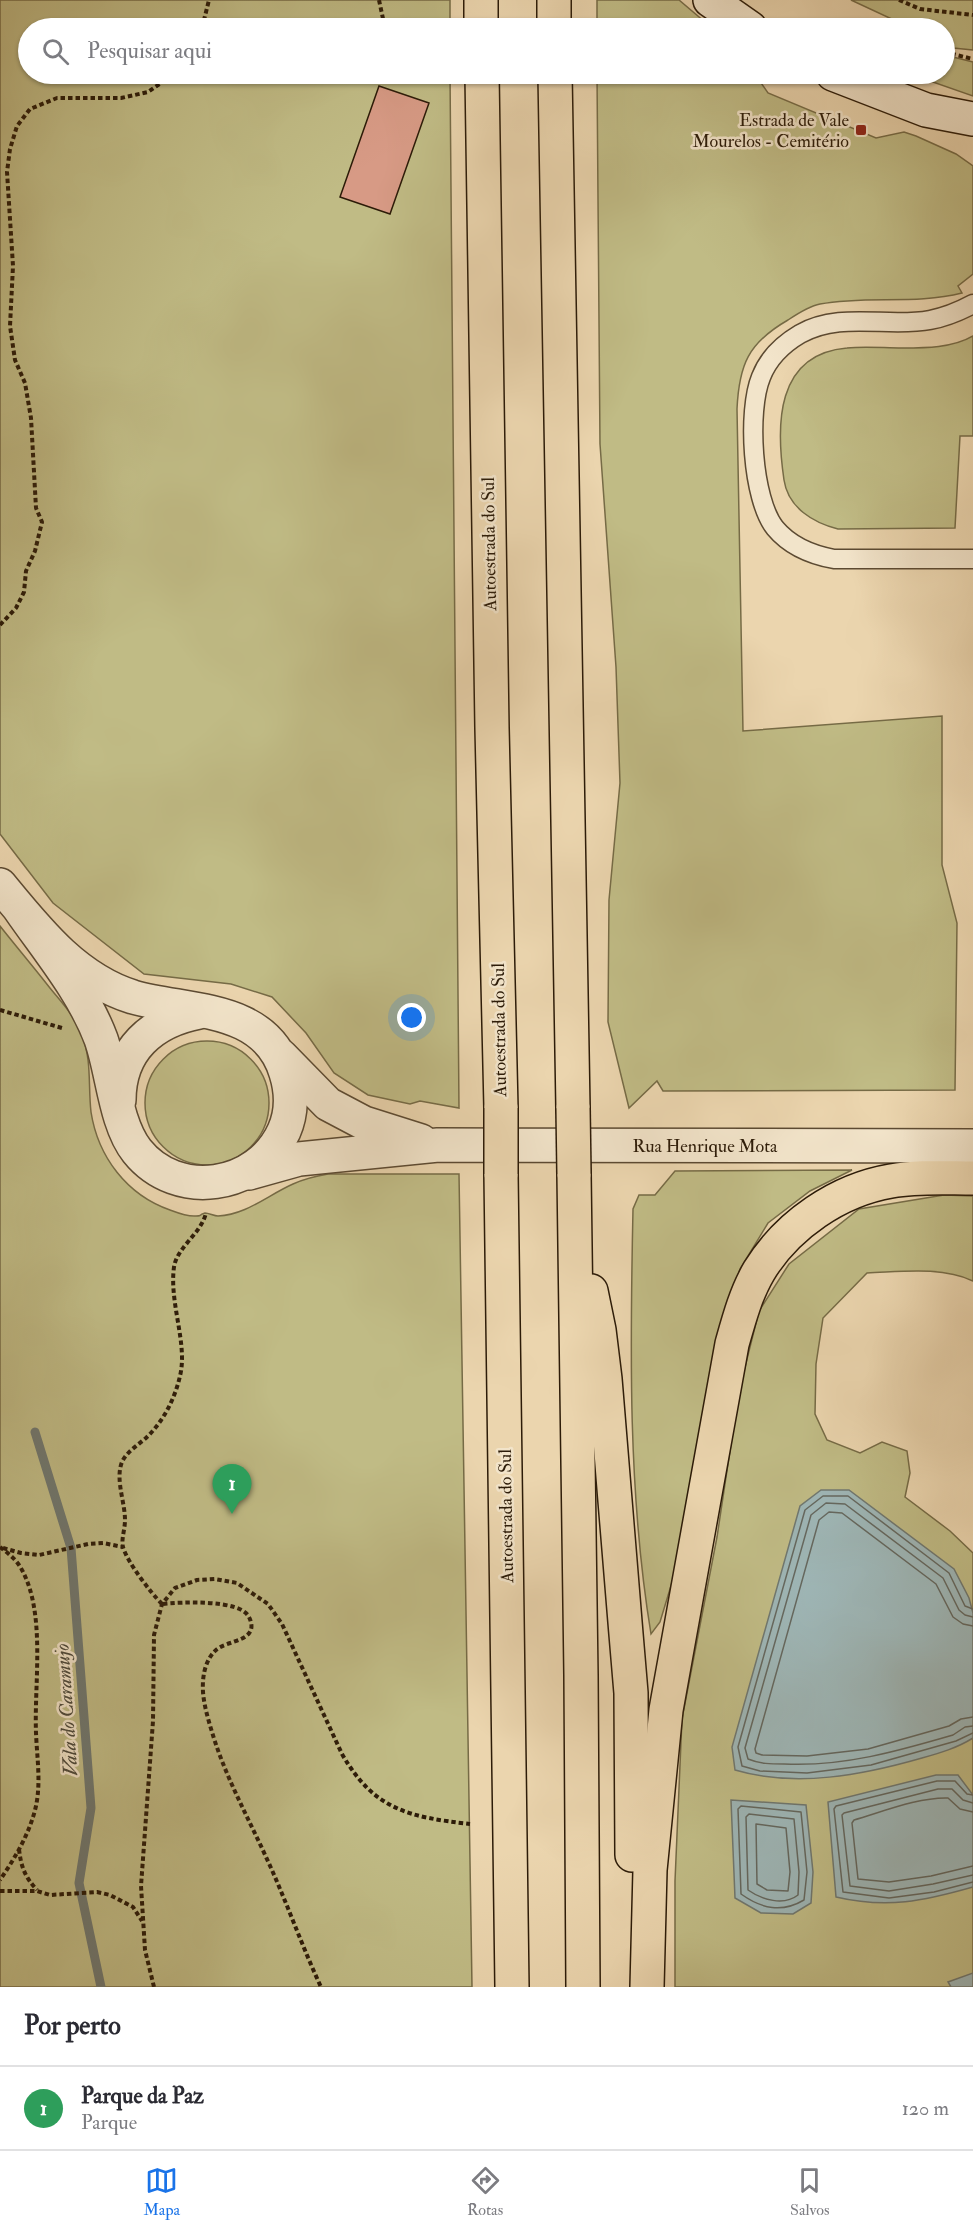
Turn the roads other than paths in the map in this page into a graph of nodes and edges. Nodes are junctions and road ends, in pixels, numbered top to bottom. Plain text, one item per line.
1 (481, 0) edge
2 (554, 0) edge
3 (710, 0) edge
4 (481, 18) edge
5 (554, 18) edge
6 (736, 18) edge
7 (482, 84) edge
8 (555, 84) edge
9 (859, 84) edge
10 (926, 110) junction
11 (973, 119) edge
12 (973, 140) edge
13 (973, 304) edge
14 (973, 558) edge
15 (10, 896) edge
16 (216, 1013) junction
17 (276, 1051) junction
18 (119, 1107) junction
19 (965, 1143) edge
20 (438, 1145) junction
21 (239, 1176) junction
22 (973, 1178) edge
23 (575, 1225) junction
24 (512, 1987) edge
25 (583, 1987) edge
26 (638, 1987) edge
27 (647, 1987) edge

1 - 4 highway
2 - 5 highway
3 - 6 street
7 - 24 highway, Autoestrada do Sul, bridge
8 - 23 highway, bridge
9 - 10 street
10 - 11 street
10 - 12 street
13 - 14 lane
15 - 16 street
15 - 18 street
16 - 17 street
16 - 18 street
17 - 20 street, Rua Henrique Mota
17 - 21 street
18 - 21 street
19 - 20 street, Rua Henrique Mota
20 - 21 street, Rua Henrique Mota
22 - 27 highway
23 - 25 highway
23 - 26 highway

